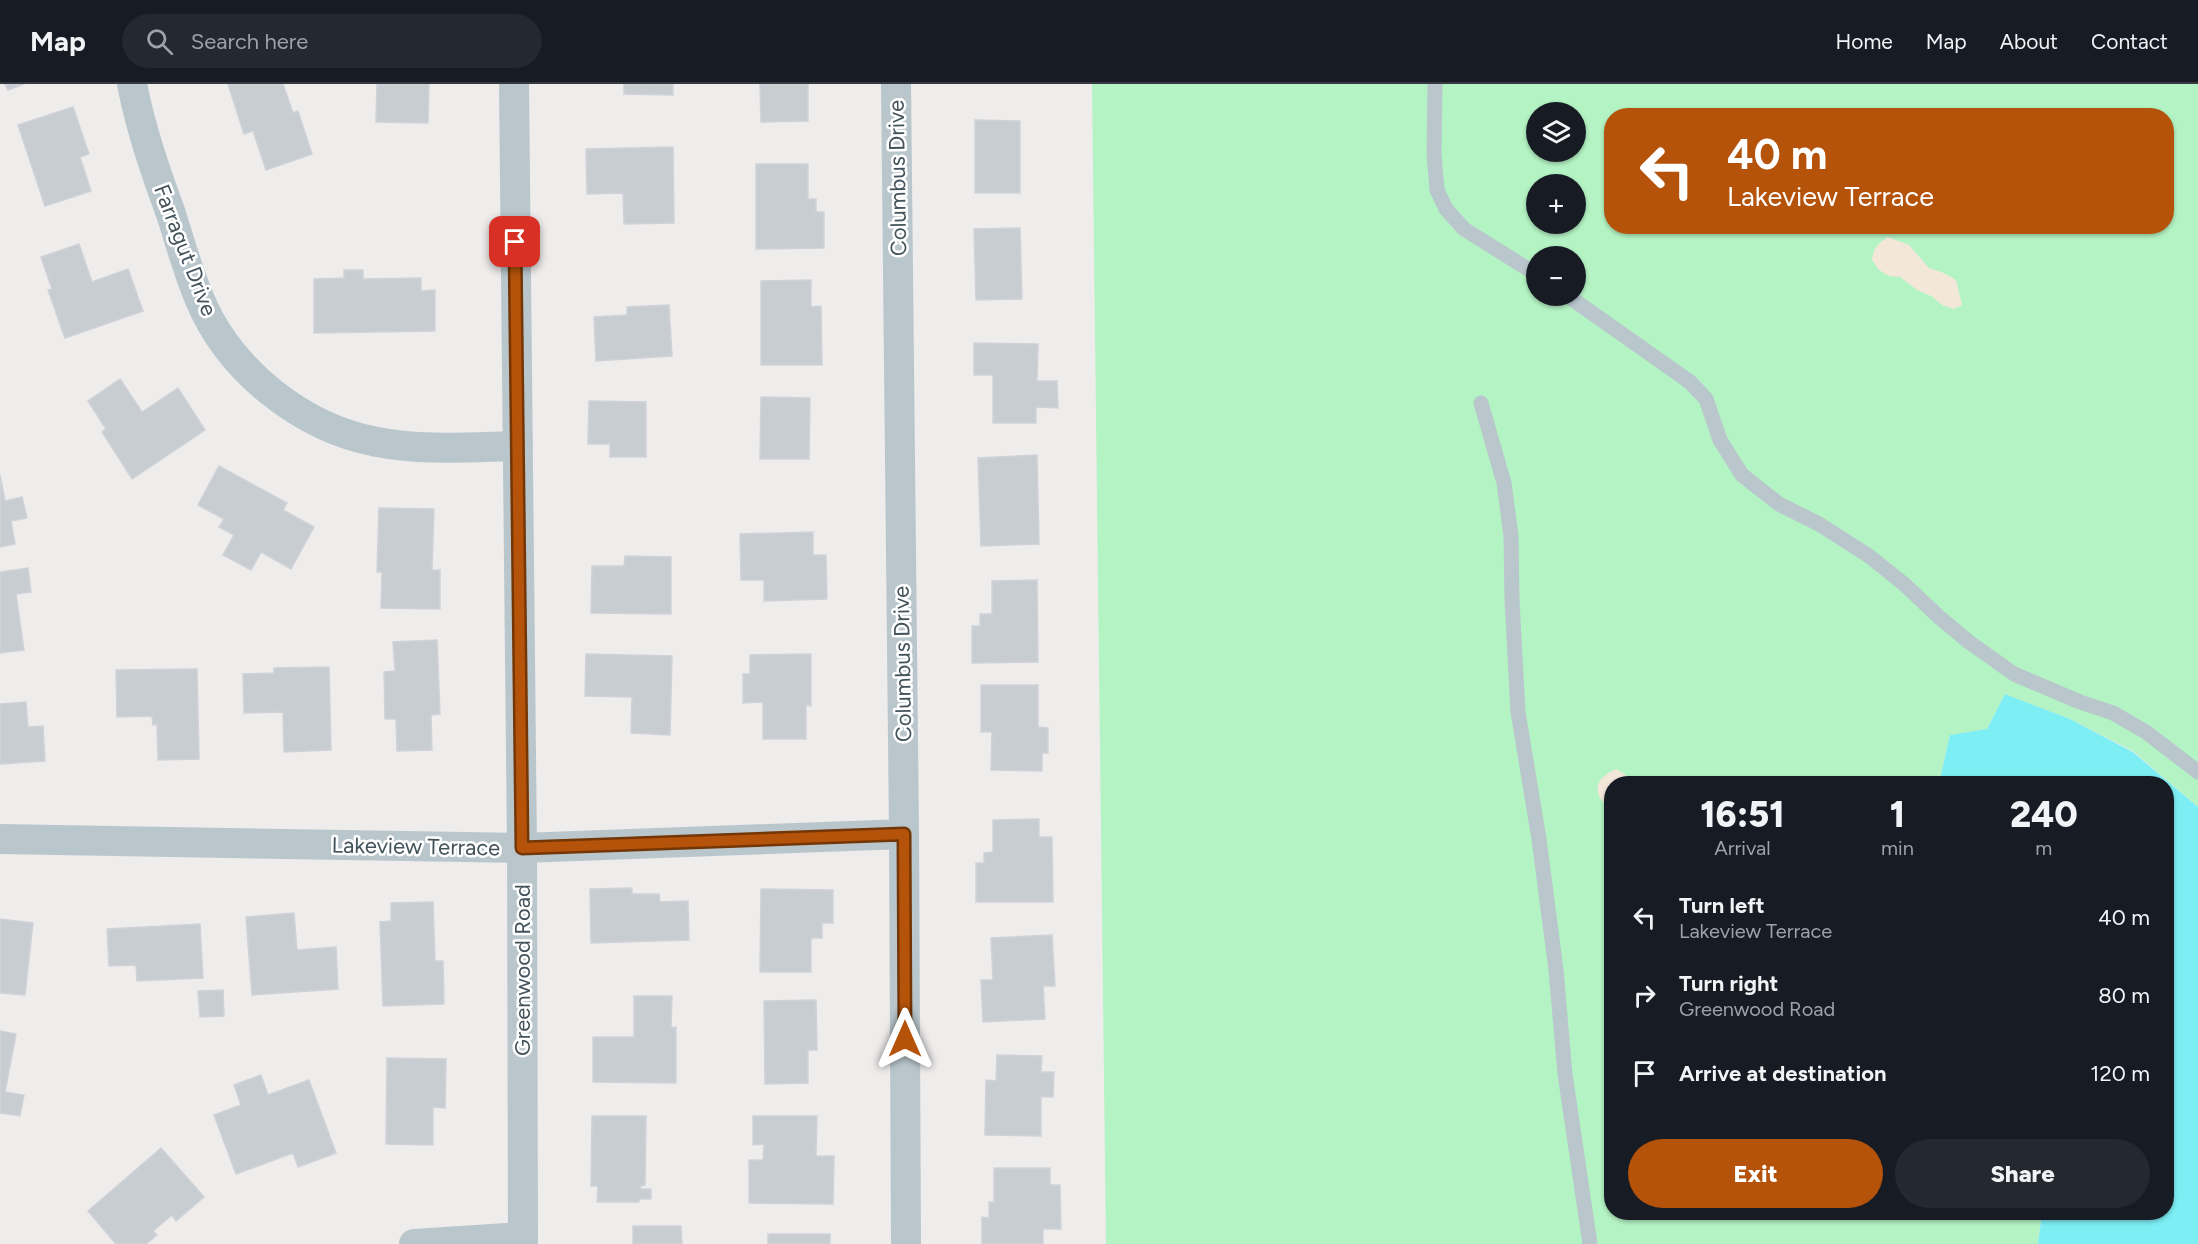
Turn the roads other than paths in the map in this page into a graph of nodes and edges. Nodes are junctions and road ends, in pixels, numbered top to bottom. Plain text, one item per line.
1 (132, 84) edge
2 (514, 84) edge
3 (896, 84) edge
4 (1434, 84) edge
5 (1526, 268) edge
6 (1582, 306) edge
7 (1481, 403) dead end
8 (518, 446) junction
9 (2198, 771) edge
10 (904, 834) junction
11 (0, 839) edge
12 (522, 848) junction
13 (523, 1241) edge
14 (414, 1244) edge
15 (906, 1244) edge
16 (1590, 1244) edge

1 - 8 street, Farragut Drive
2 - 8 street, Greenwood Road
3 - 10 street, Columbus Drive
4 - 5 lane
6 - 9 lane
7 - 16 lane
8 - 12 street, Greenwood Road
10 - 12 street, Lakeview Terrace
10 - 15 street, Columbus Drive
11 - 12 street, Lakeview Terrace
12 - 13 street, Greenwood Road
13 - 14 street

